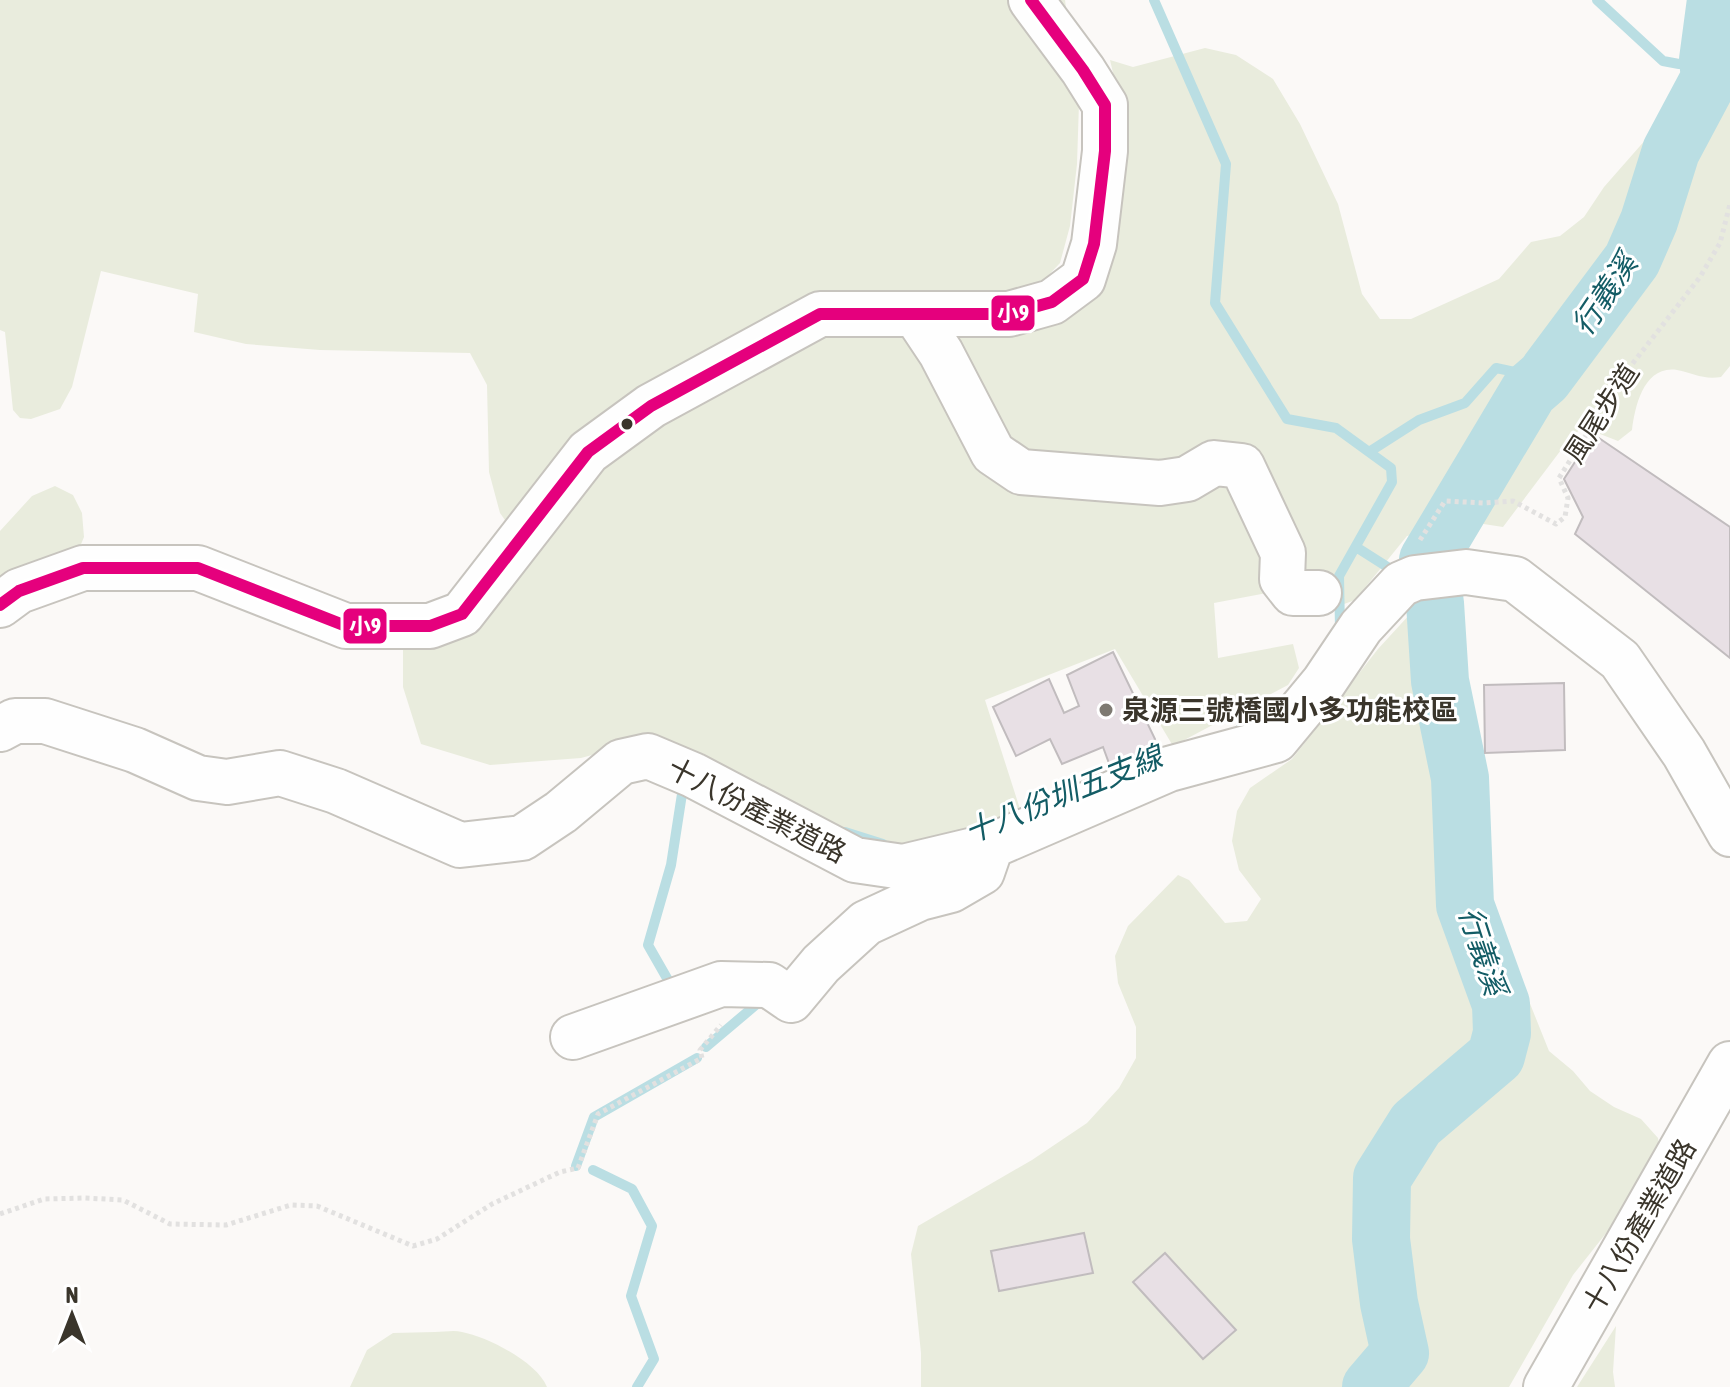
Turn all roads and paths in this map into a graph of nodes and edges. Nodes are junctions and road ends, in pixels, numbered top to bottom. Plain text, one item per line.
1 (1031, 0) edge
2 (1730, 204) edge
3 (915, 314) junction
4 (1445, 501) dead end
5 (1319, 593) dead end
6 (0, 605) edge
7 (0, 729) edge
8 (1730, 834) edge
9 (991, 846) junction
10 (733, 1017) dead end
11 (573, 1037) dead end
12 (1730, 1064) edge
13 (0, 1214) edge
14 (1546, 1387) edge

1 - 3 street
2 - 4 path, 風尾步道
3 - 5 street
3 - 6 street
7 - 9 street, 十八份產業道路
8 - 9 street, 十八份產業道路
9 - 11 street
10 - 13 path
12 - 14 street, 十八份產業道路

